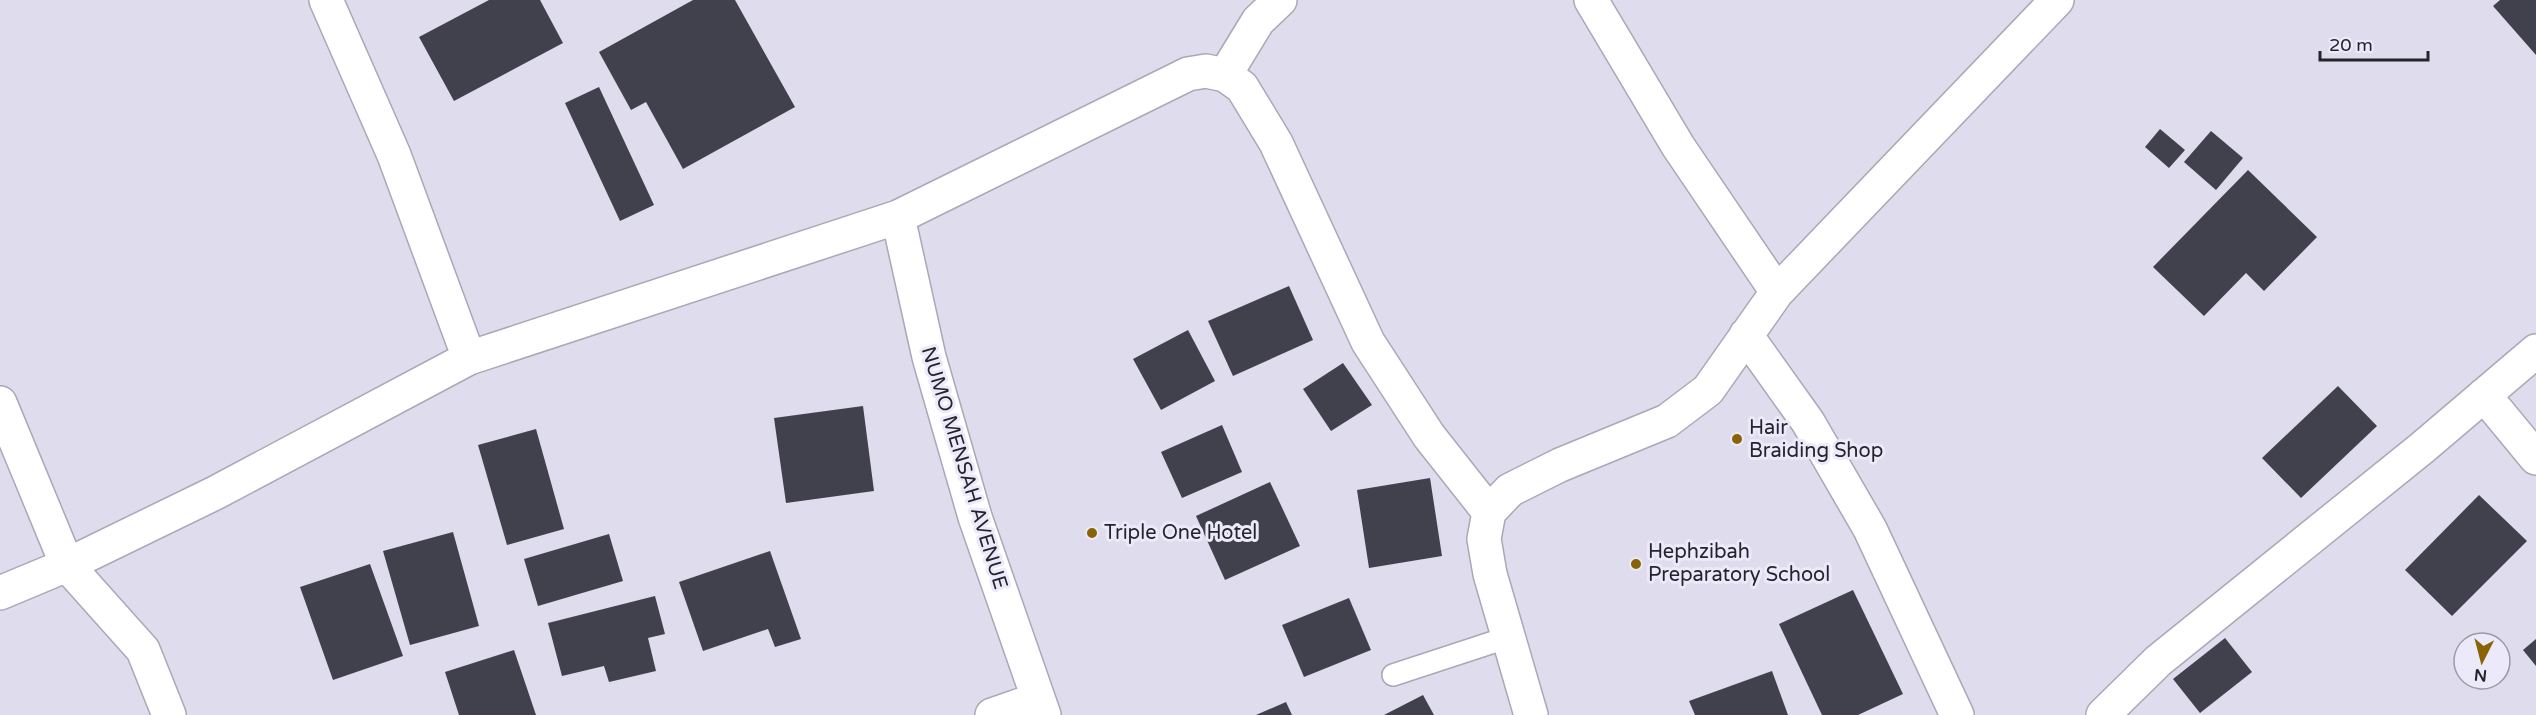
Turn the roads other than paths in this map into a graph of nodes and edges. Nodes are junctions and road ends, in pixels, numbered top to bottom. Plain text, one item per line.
1 (326, 0) edge
2 (1280, 0) edge
3 (1591, 0) edge
4 (2057, 0) edge
5 (1225, 75) junction
6 (898, 217) junction
7 (1777, 292) junction
8 (1746, 335) junction
9 (2536, 351) edge
10 (469, 358) junction
11 (2484, 395) junction
12 (0, 403) edge
13 (2536, 458) edge
14 (1489, 512) junction
15 (68, 565) junction
16 (0, 593) edge
17 (1509, 637) junction
18 (1393, 675) dead end
19 (1041, 707) edge
20 (169, 715) edge
21 (992, 715) edge
22 (1532, 715) edge
23 (1957, 715) edge
24 (2103, 715) edge

1 - 10 street
2 - 5 street
3 - 7 street
4 - 7 street
5 - 6 street
5 - 14 street
6 - 10 street
6 - 19 street, NUMO MENSAH AVENUE
7 - 8 street
8 - 14 street
8 - 23 street
9 - 11 street
10 - 15 street
11 - 13 street
11 - 24 street
12 - 15 street
14 - 17 street
15 - 16 street
15 - 20 street
17 - 18 lane
17 - 22 street
19 - 21 street

